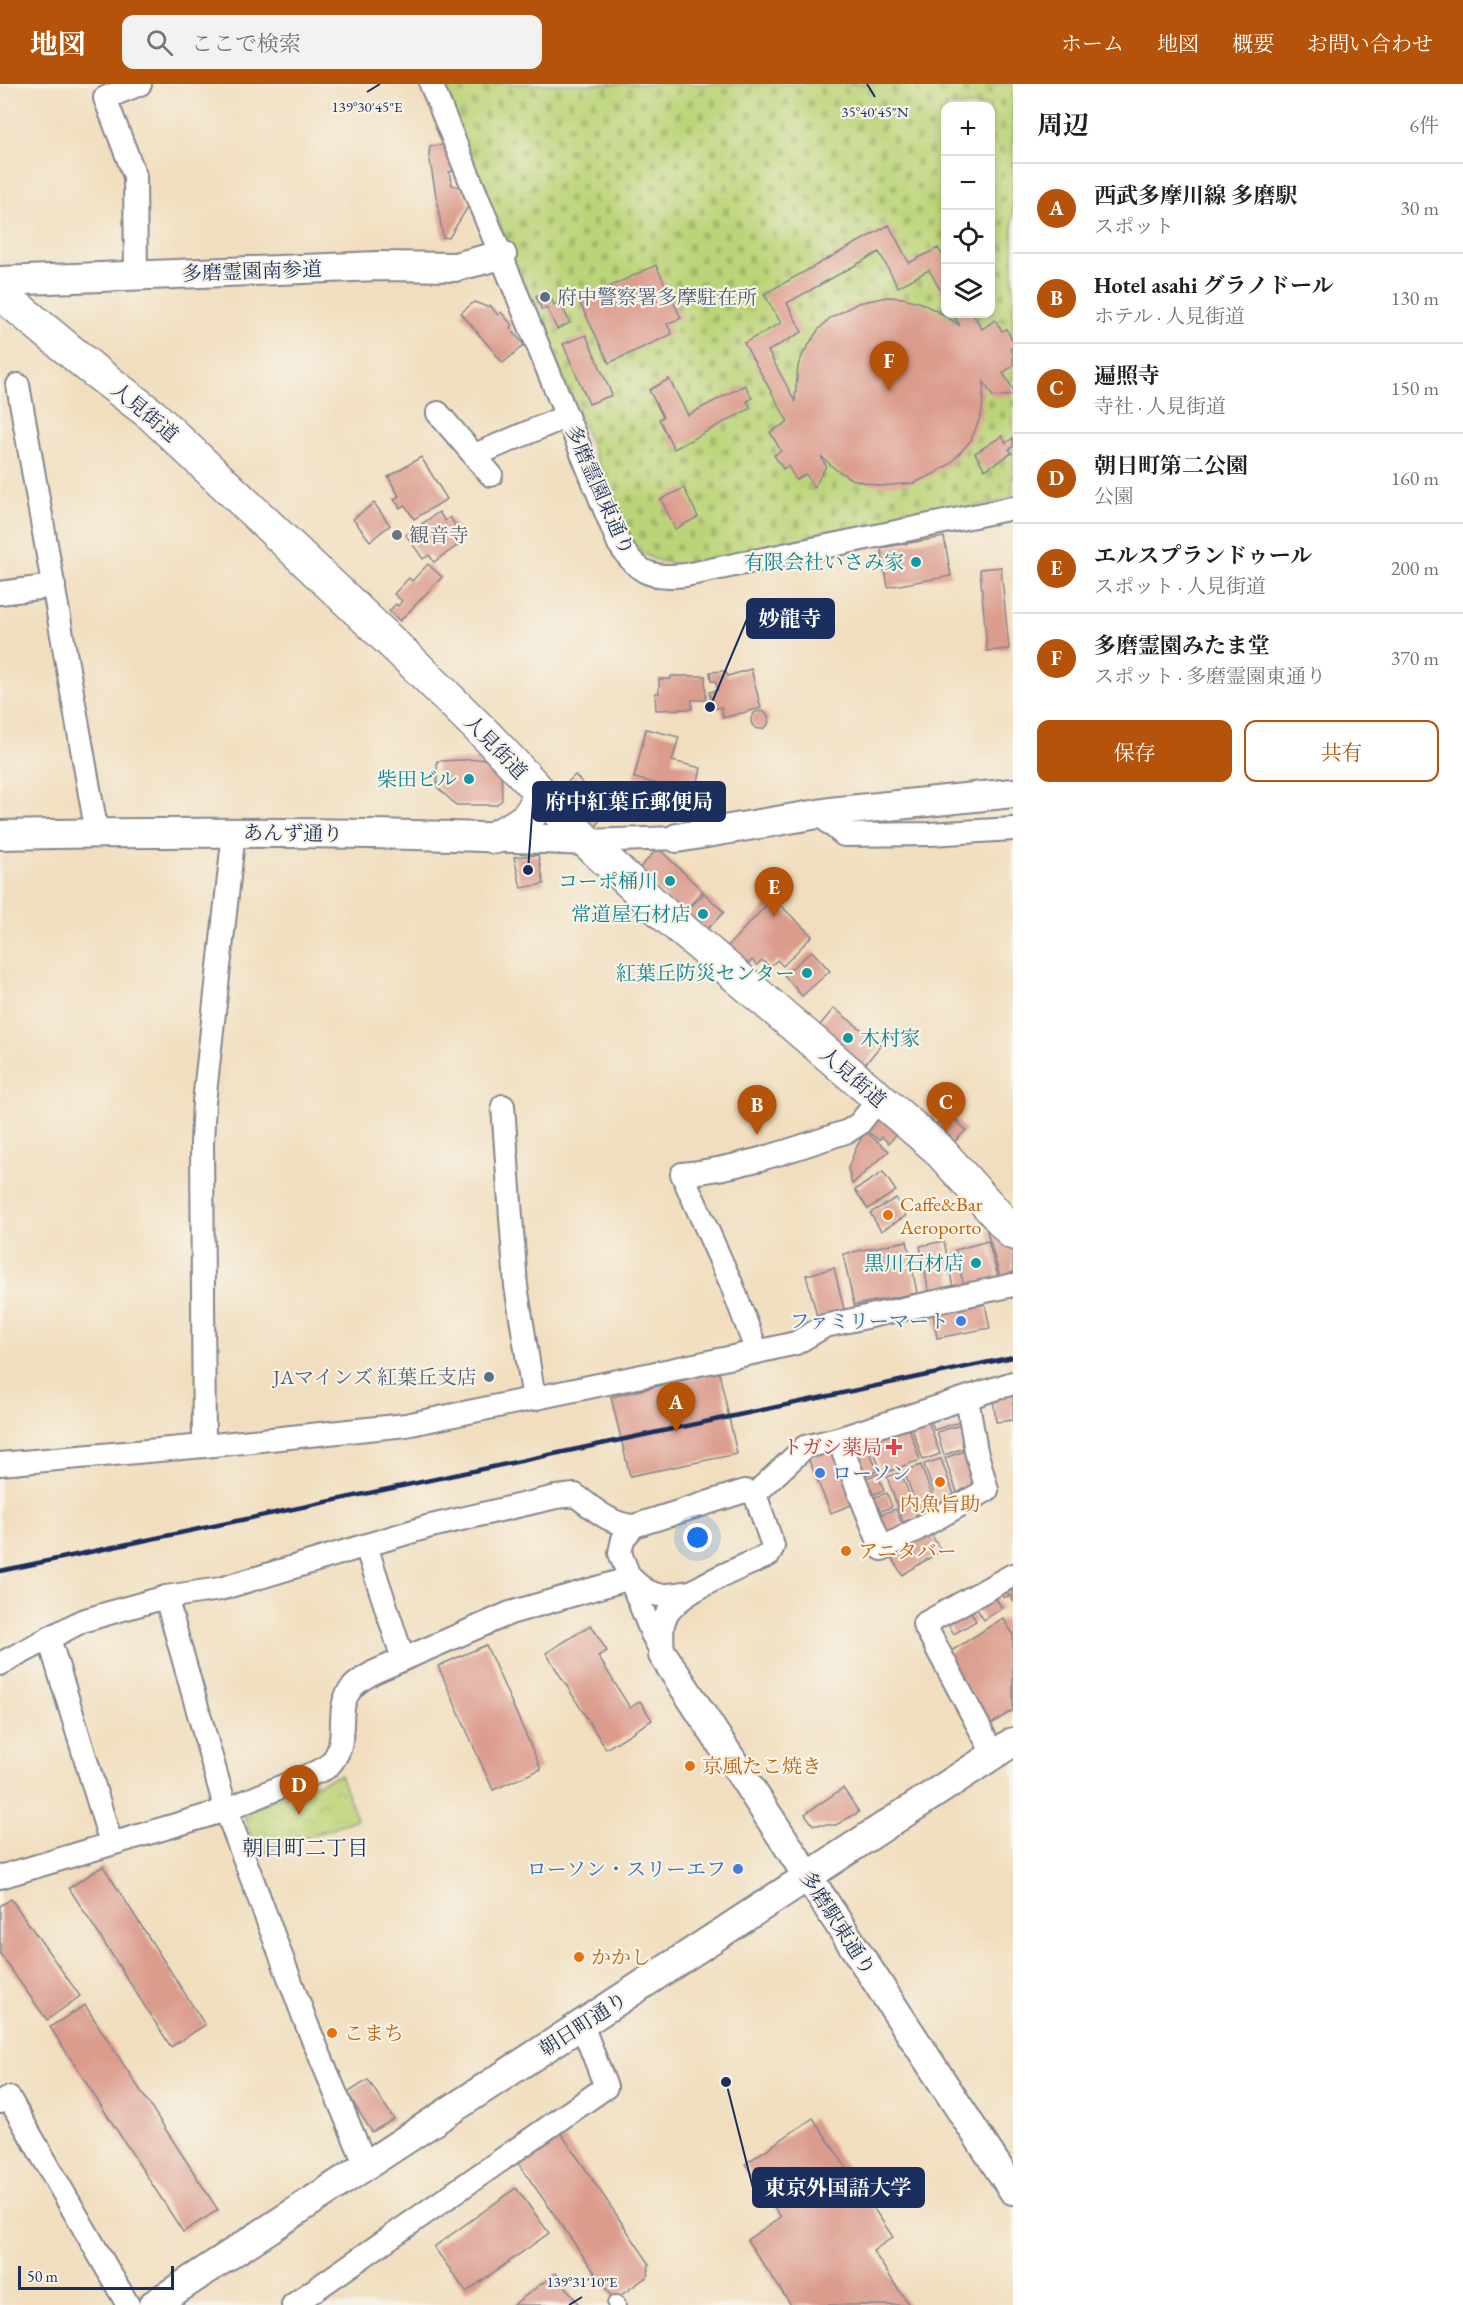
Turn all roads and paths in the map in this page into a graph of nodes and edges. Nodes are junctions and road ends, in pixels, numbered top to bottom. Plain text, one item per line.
1 (140, 84) edge
2 (431, 84) edge
3 (502, 255) junction
4 (136, 276) junction
5 (0, 281) edge
6 (0, 293) edge
7 (18, 385) dead end
8 (438, 413) dead end
9 (567, 416) junction
10 (475, 455) junction
11 (491, 475) dead end
12 (1013, 508) edge
13 (54, 586) junction
14 (0, 593) edge
15 (538, 791) junction
16 (1013, 793) edge
17 (819, 814) junction
18 (1013, 829) edge
19 (234, 832) junction
20 (97, 834) junction
21 (0, 835) edge
22 (495, 837) junction
23 (677, 838) joint
24 (586, 841) junction
25 (878, 1100) junction
26 (503, 1106) dead end
27 (1013, 1233) edge
28 (1013, 1285) edge
29 (757, 1352) junction
30 (1013, 1383) edge
31 (967, 1398) junction
32 (534, 1399) junction
33 (838, 1439) junction
34 (204, 1446) junction
35 (0, 1464) edge
36 (755, 1494) junction
37 (594, 1509) junction
38 (634, 1526) junction
39 (366, 1546) junction
40 (620, 1553) junction
41 (1013, 1575) edge
42 (631, 1578) junction
43 (689, 1592) junction
44 (166, 1597) junction
45 (49, 1638) junction
46 (663, 1655) junction
47 (403, 1659) junction
48 (0, 1664) edge
49 (1003, 1748) edge
50 (226, 1810) junction
51 (111, 1843) junction
52 (0, 1875) edge
53 (808, 1877) junction
54 (582, 2025) junction
55 (0, 2102) edge
56 (366, 2166) junction
57 (1013, 2190) edge
58 (129, 2305) edge
59 (153, 2305) edge
60 (293, 2305) edge

1 - 4 street
2 - 3 street, 多磨霊園東通り
3 - 4 street, 多磨霊園南参道
3 - 9 street, 多磨霊園東通り
4 - 5 street, 多磨霊園南参道
6 - 15 main road, 人見街道
7 - 13 street
8 - 10 street
9 - 10 street
9 - 12 street, 多磨霊園東通り
10 - 11 street
13 - 14 street
13 - 20 street
15 - 22 main road
15 - 24 main road, 人見街道
16 - 17 street
17 - 18 street
17 - 23 street
19 - 20 street, あんず通り
19 - 22 street, あんず通り
19 - 34 street
20 - 21 street, あんず通り
22 - 24 street, あんず通り
23 - 24 street
24 - 25 main road, 人見街道
25 - 27 main road, 人見街道
25 - 29 street
26 - 32 street
28 - 29 street
29 - 32 street
30 - 31 street
31 - 33 street
31 - 33 street
32 - 34 street
33 - 36 street
34 - 35 street
36 - 38 street
36 - 43 street
37 - 38 street
37 - 39 street
37 - 40 street
38 - 40 street
39 - 44 street
39 - 47 street
40 - 42 street
41 - 49 street
42 - 43 street
42 - 46 street
42 - 47 street
43 - 46 street
44 - 45 street
44 - 50 street
45 - 48 street
45 - 51 street
46 - 53 street, 多磨駅東通り
47 - 50 street
49 - 53 street, 朝日町通り
50 - 51 street
50 - 56 street
51 - 52 street
53 - 54 street, 朝日町通り
53 - 57 street, 多磨駅東通り
54 - 56 street, 朝日町通り
54 - 60 street
55 - 58 street
56 - 59 street, 朝日町通り

